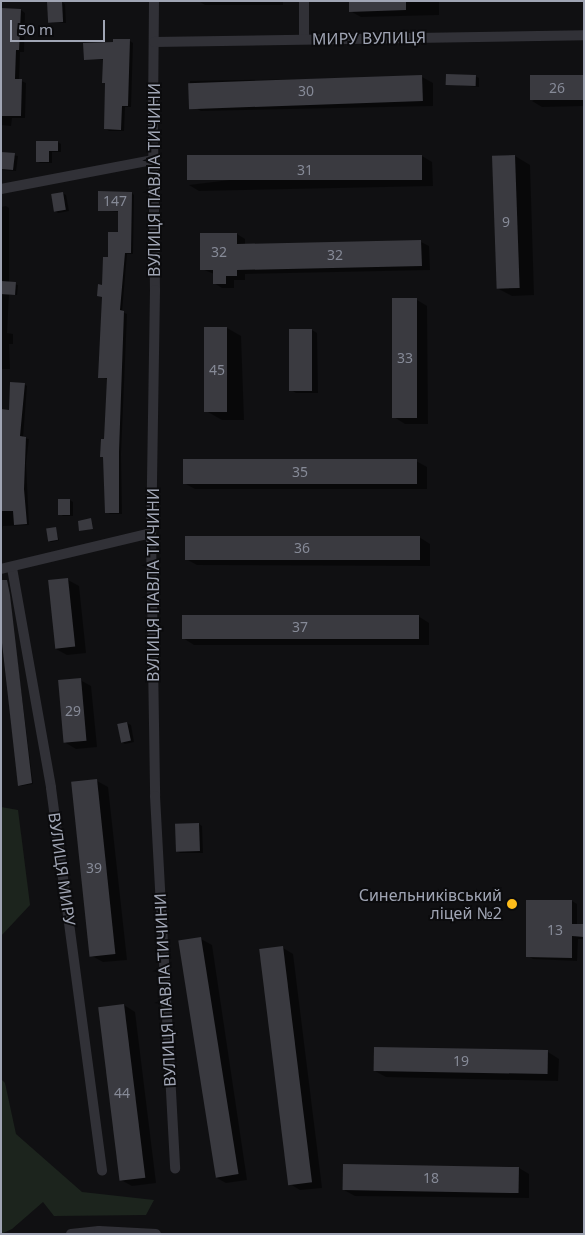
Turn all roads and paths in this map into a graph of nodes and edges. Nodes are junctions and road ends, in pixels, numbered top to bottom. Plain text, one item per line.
1 (154, 1) edge
2 (304, 1) edge
3 (584, 35) edge
4 (304, 40) junction
5 (154, 42) junction
6 (153, 160) junction
7 (1, 189) edge
8 (151, 533) junction
9 (7, 569) edge
10 (175, 1168) dead end
11 (102, 1171) dead end
12 (71, 1234) edge
13 (156, 1234) edge

1 - 5 street, ВУЛИЦЯ ПАВЛА ТИЧИНИ
2 - 4 street
3 - 4 street, МИРУ ВУЛИЦЯ
4 - 5 street, МИРУ ВУЛИЦЯ
5 - 6 street, ВУЛИЦЯ ПАВЛА ТИЧИНИ
6 - 7 street
6 - 8 street, ВУЛИЦЯ ПАВЛА ТИЧИНИ
8 - 9 street
8 - 10 street, ВУЛИЦЯ ПАВЛА ТИЧИНИ
9 - 11 street, ВУЛИЦЯ МИРУ
12 - 13 street

